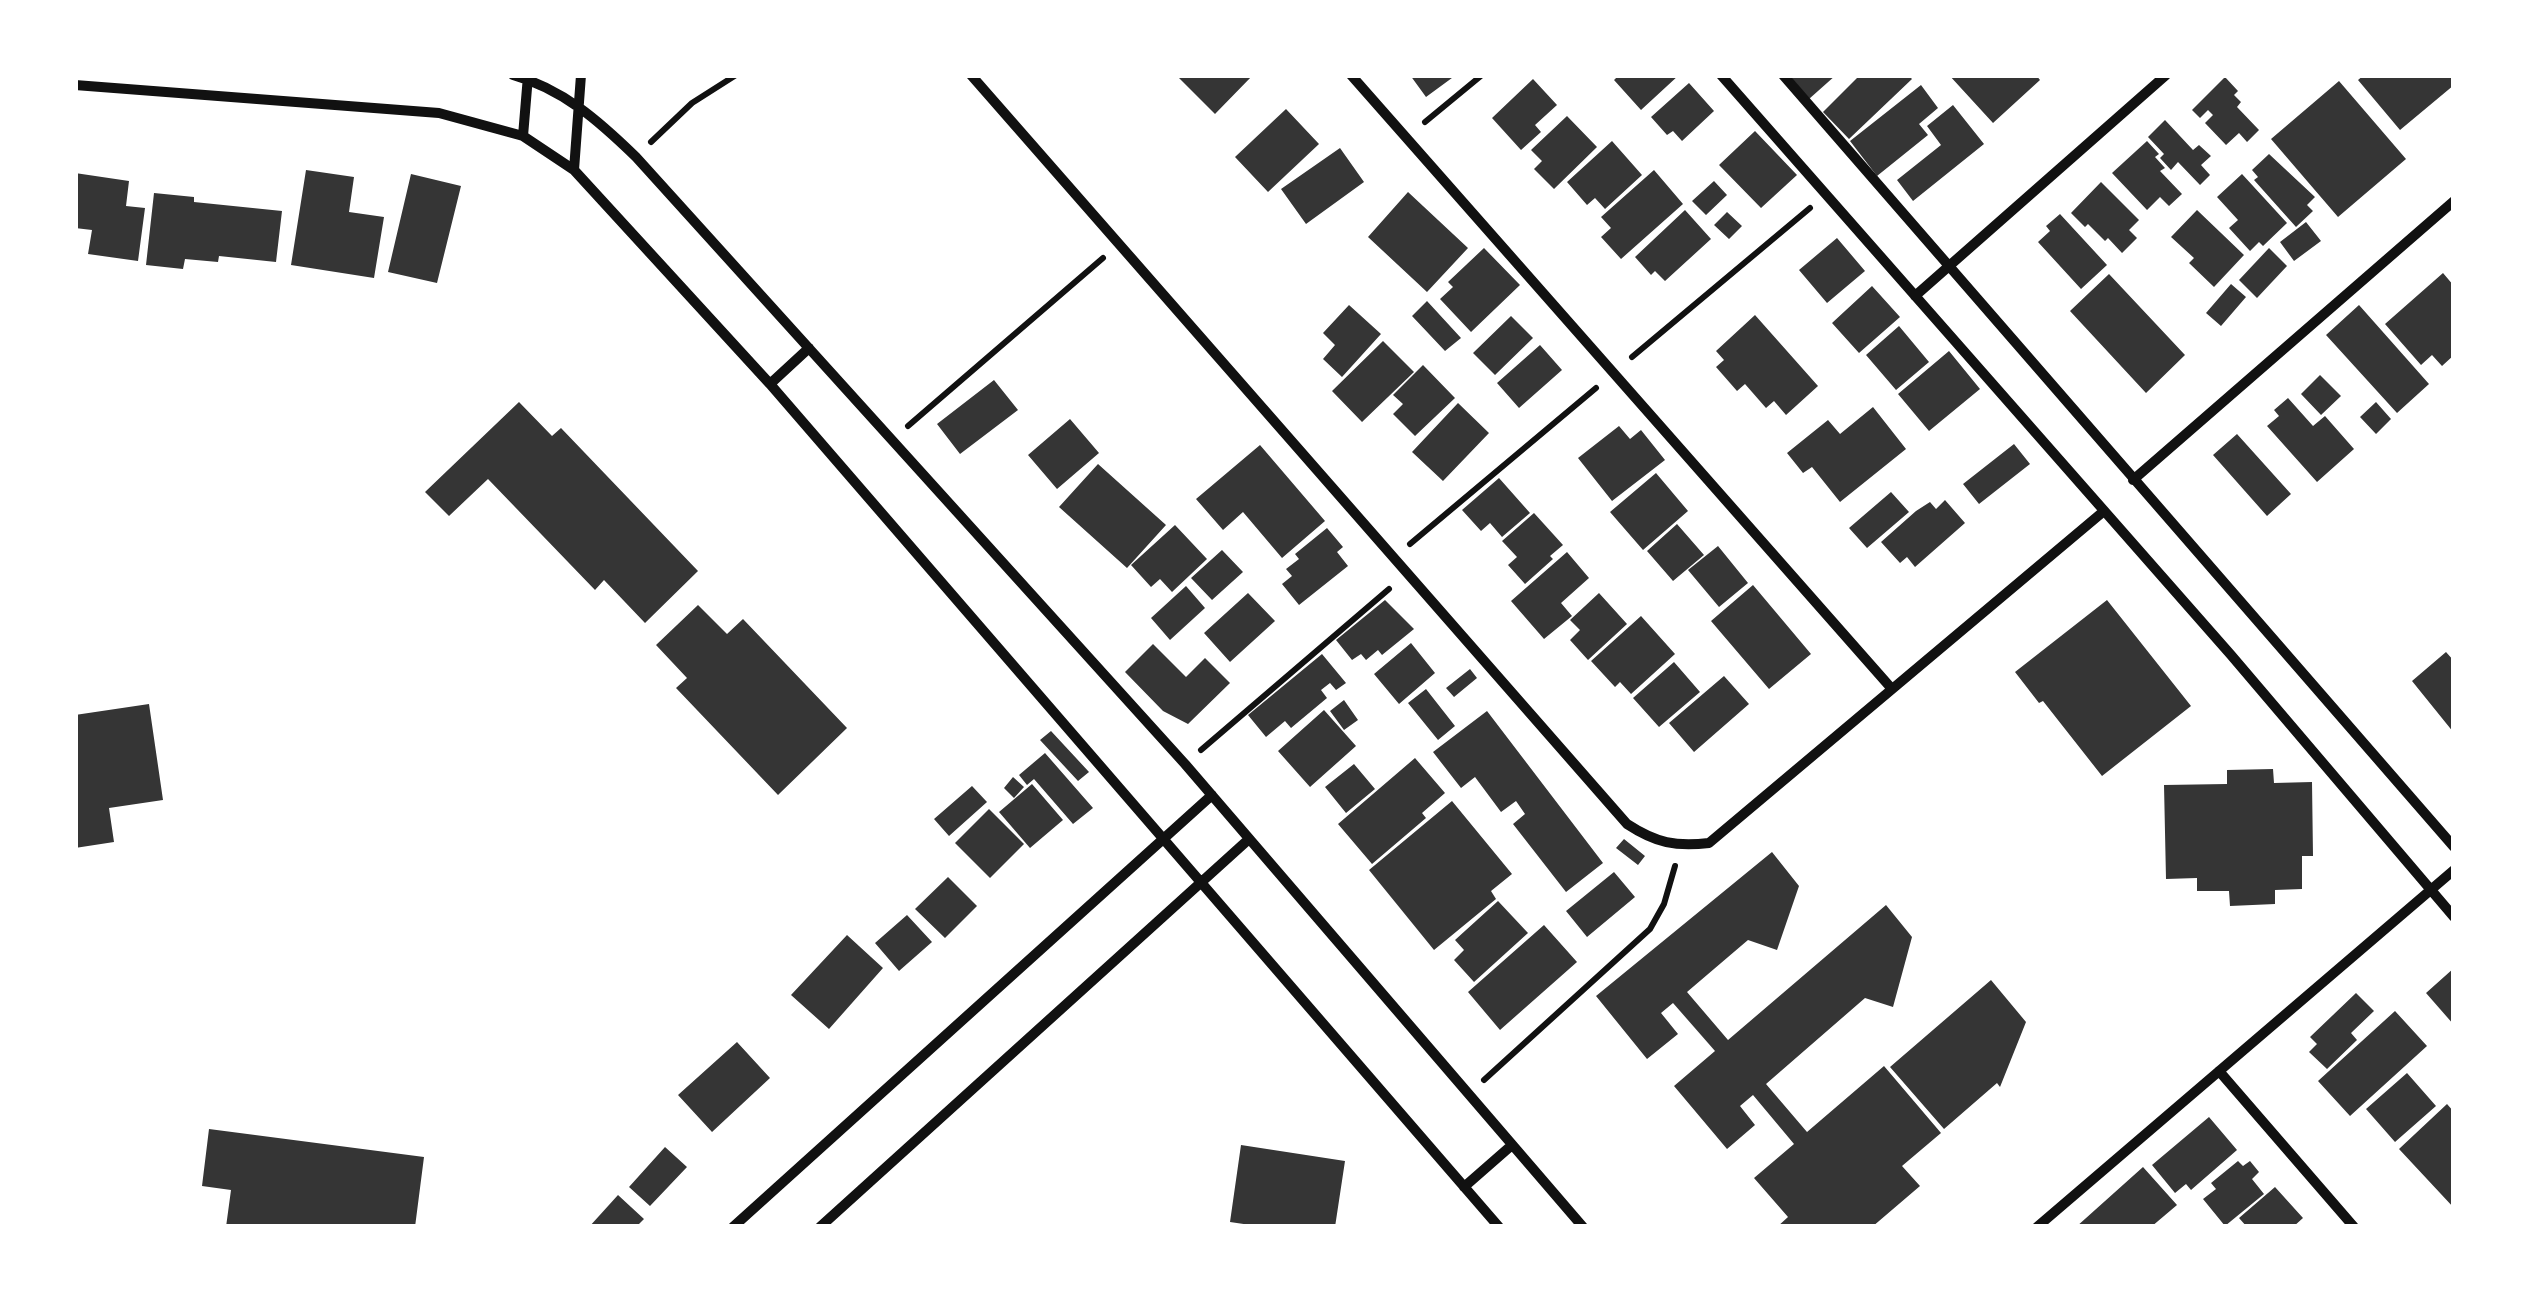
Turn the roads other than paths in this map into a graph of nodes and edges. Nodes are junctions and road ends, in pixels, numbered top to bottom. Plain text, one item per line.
1 (513, 75) edge
2 (581, 75) edge
3 (971, 75) edge
4 (1351, 75) edge
5 (1721, 75) edge
6 (1783, 75) edge
7 (2162, 76) edge
8 (528, 77) edge
9 (75, 85) edge
10 (579, 105) junction
11 (523, 136) junction
12 (574, 170) junction
13 (2454, 200) edge
14 (1948, 266) junction
15 (1915, 296) junction
16 (808, 348) junction
17 (770, 384) junction
18 (2134, 480) junction
19 (2104, 510) junction
20 (1892, 689) junction
21 (1212, 795) junction
22 (1249, 839) junction
23 (1163, 840) junction
24 (2454, 847) edge
25 (2454, 870) edge
26 (1200, 883) junction
27 (2431, 890) junction
28 (2454, 917) edge
29 (2220, 1071) junction
30 (1512, 1145) junction
31 (1464, 1187) junction
32 (733, 1227) edge
33 (820, 1227) edge
34 (1499, 1227) edge
35 (1583, 1227) edge
36 (2037, 1227) edge
37 (2354, 1227) edge

1 - 8 street
2 - 10 street
3 - 20 street
4 - 20 street
5 - 15 street
6 - 14 street
7 - 14 street
8 - 10 street
8 - 11 street
9 - 11 street
10 - 12 street
10 - 16 street
11 - 12 street
12 - 17 street
13 - 18 street
14 - 15 street
14 - 18 street
15 - 19 street
16 - 17 street
16 - 21 street
17 - 23 street
18 - 24 street
19 - 20 street
19 - 27 street
21 - 22 street
21 - 23 street
22 - 26 street
22 - 30 street
23 - 26 street
23 - 32 street
25 - 27 street
26 - 31 street
26 - 33 street
27 - 28 street
27 - 29 street
29 - 36 street
29 - 37 street
30 - 31 street
30 - 35 street
31 - 34 street

